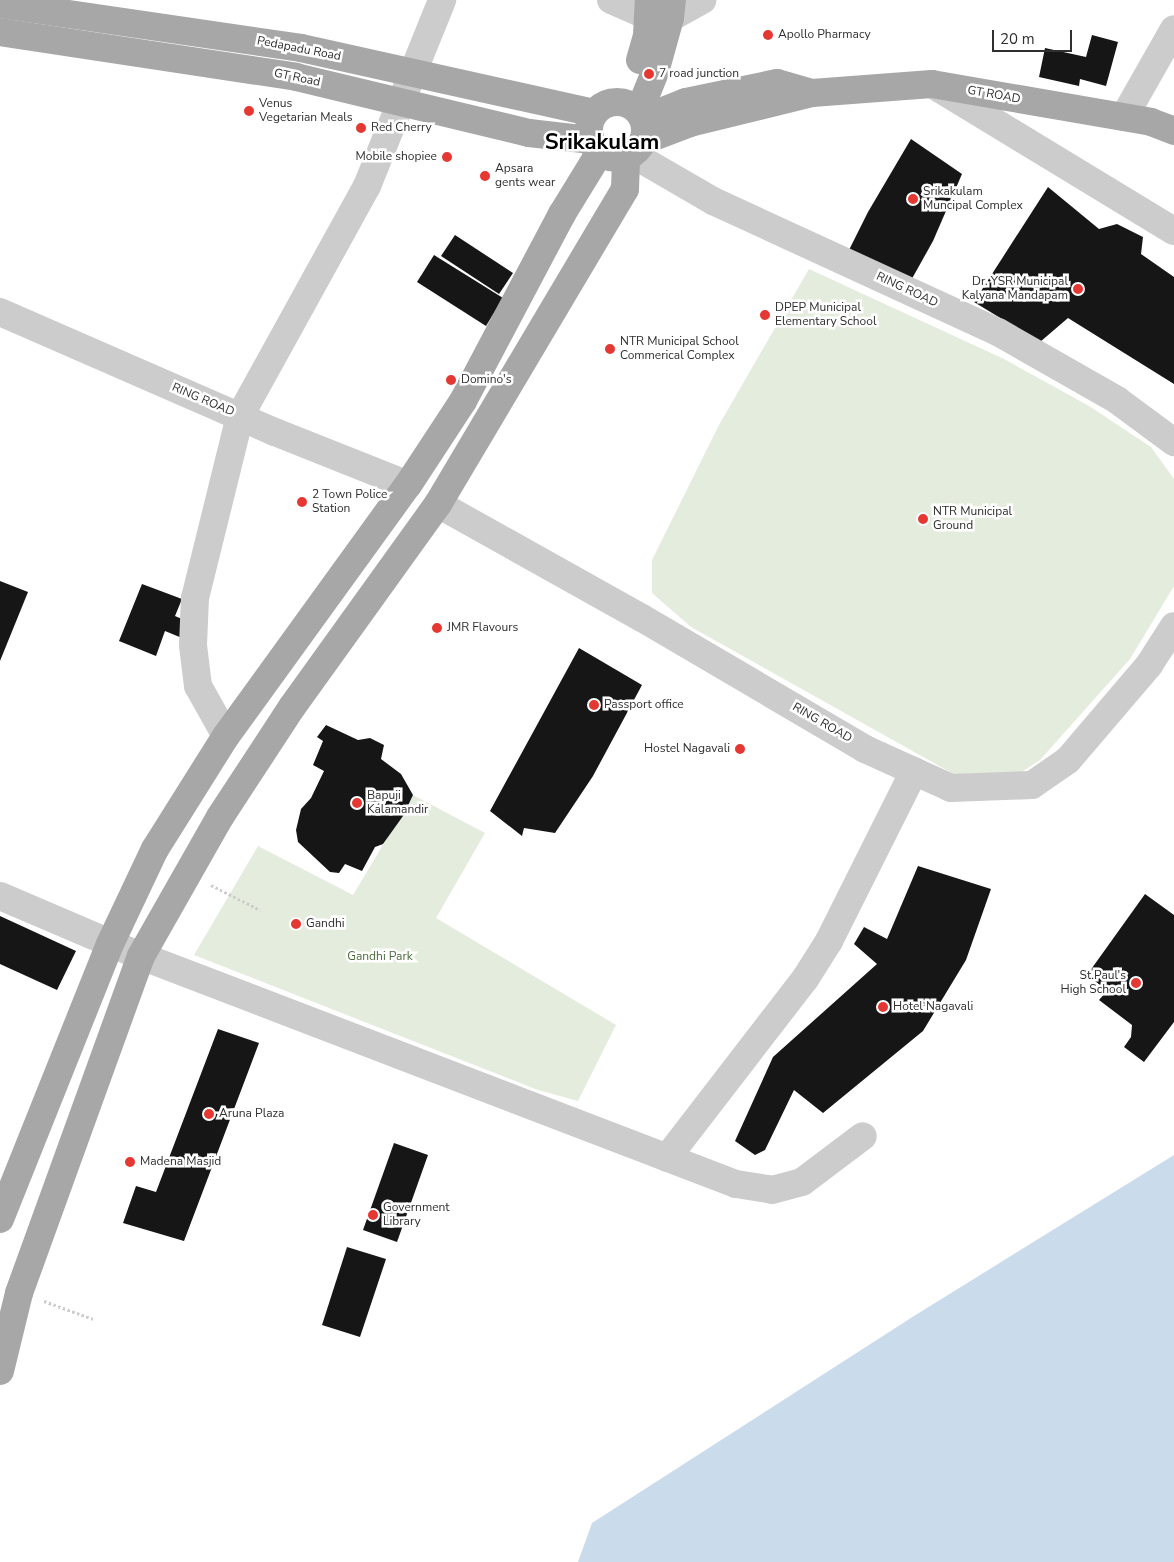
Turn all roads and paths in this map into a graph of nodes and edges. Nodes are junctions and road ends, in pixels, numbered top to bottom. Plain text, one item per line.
1 (442, 0) edge
2 (611, 0) edge
3 (702, 0) edge
4 (0, 4) edge
5 (660, 9) edge
6 (1174, 29) edge
7 (0, 32) edge
8 (412, 72) junction
9 (932, 84) junction
10 (398, 103) junction
11 (1124, 117) junction
12 (1174, 131) edge
13 (621, 133) junction
14 (1174, 231) edge
15 (0, 312) edge
16 (240, 416) junction
17 (1174, 442) edge
18 (408, 484) junction
19 (438, 504) junction
20 (1174, 626) edge
21 (226, 736) junction
22 (914, 771) junction
23 (189, 873) junction
24 (0, 896) edge
25 (260, 910) dead end
26 (110, 944) junction
27 (141, 956) junction
28 (864, 1136) dead end
29 (667, 1158) junction
30 (0, 1219) edge
31 (20, 1293) junction
32 (93, 1319) dead end
33 (0, 1371) edge

1 - 8 street
2 - 5 street
3 - 5 street
4 - 8 main road, Pedapadu Road
5 - 13 main road
6 - 11 street
7 - 10 main road, GT Road
8 - 10 street
8 - 13 main road, Pedapadu Road
9 - 11 main road, GT ROAD
9 - 13 main road, GT ROAD
9 - 14 street
10 - 13 main road, GT Road
10 - 16 street
11 - 12 main road, GT ROAD
13 - 17 street, RING ROAD
13 - 18 main road
13 - 19 main road
15 - 16 street, RING ROAD
16 - 18 street, RING ROAD
16 - 21 street
18 - 21 main road
19 - 22 street, RING ROAD
19 - 23 main road
20 - 22 street, RING ROAD
21 - 26 main road
22 - 29 street
23 - 25 path
23 - 27 main road
24 - 26 street
26 - 27 street
26 - 30 main road
27 - 29 street
27 - 31 main road
28 - 29 street
31 - 32 path
31 - 33 main road

